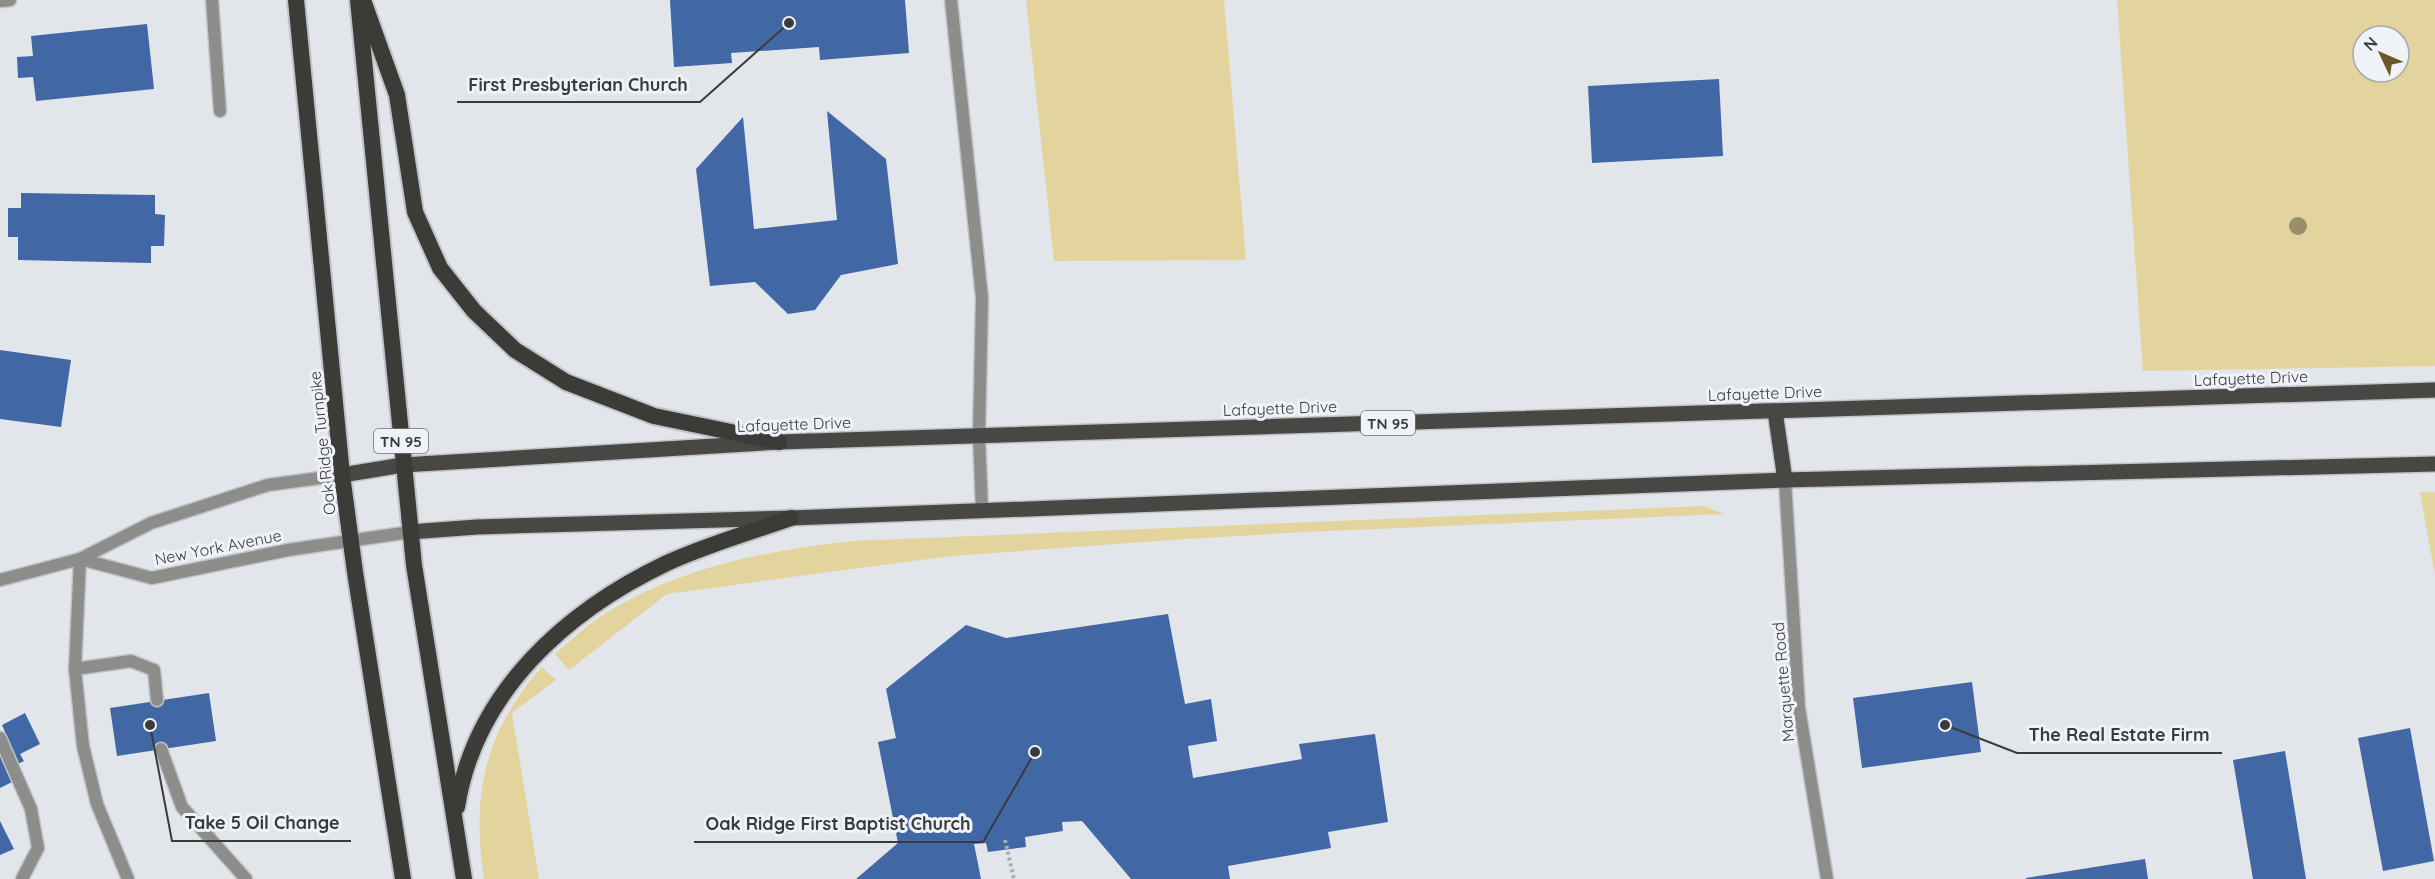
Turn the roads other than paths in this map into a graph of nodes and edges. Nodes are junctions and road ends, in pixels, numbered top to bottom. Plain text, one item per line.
1 (0, 0) edge
2 (10, 0) edge
3 (212, 0) edge
4 (297, 0) edge
5 (358, 0) edge
6 (363, 0) edge
7 (951, 0) edge
8 (220, 111) dead end
9 (2435, 390) edge
10 (1775, 411) junction
11 (979, 436) junction
12 (779, 441) junction
13 (2435, 464) edge
14 (404, 465) junction
15 (342, 475) junction
16 (1785, 480) junction
17 (982, 510) junction
18 (791, 518) junction
19 (410, 532) junction
20 (351, 540) junction
21 (80, 559) junction
22 (0, 580) edge
23 (75, 669) junction
24 (157, 700) dead end
25 (0, 738) edge
26 (161, 749) dead end
27 (454, 823) junction
28 (22, 879) edge
29 (128, 879) edge
30 (246, 879) edge
31 (403, 879) edge
32 (464, 879) edge
33 (1827, 879) edge

1 - 2 street
3 - 8 street
4 - 15 highway, Oak Ridge Turnpike
5 - 14 highway, TN 95
6 - 12 highway
7 - 11 street
9 - 10 main road, Lafayette Drive / TN 95
10 - 11 main road, Lafayette Drive / TN 95
10 - 16 main road
11 - 12 main road, Lafayette Drive / TN 95
11 - 17 street
12 - 14 main road, Lafayette Drive / TN 95
13 - 16 main road
14 - 15 main road, Lafayette Drive / TN 95
14 - 19 highway, TN 95
15 - 20 highway, Oak Ridge Turnpike
15 - 21 street
16 - 17 main road
16 - 33 street, Marquette Road
17 - 18 main road
18 - 19 main road
18 - 27 highway
19 - 20 street, New York Avenue
19 - 27 highway, TN 95
20 - 21 street, New York Avenue
20 - 31 highway, Oak Ridge Turnpike
21 - 22 street, New York Avenue
21 - 23 street
23 - 24 street
23 - 29 street
25 - 28 street
26 - 30 street
27 - 32 highway, TN 95

